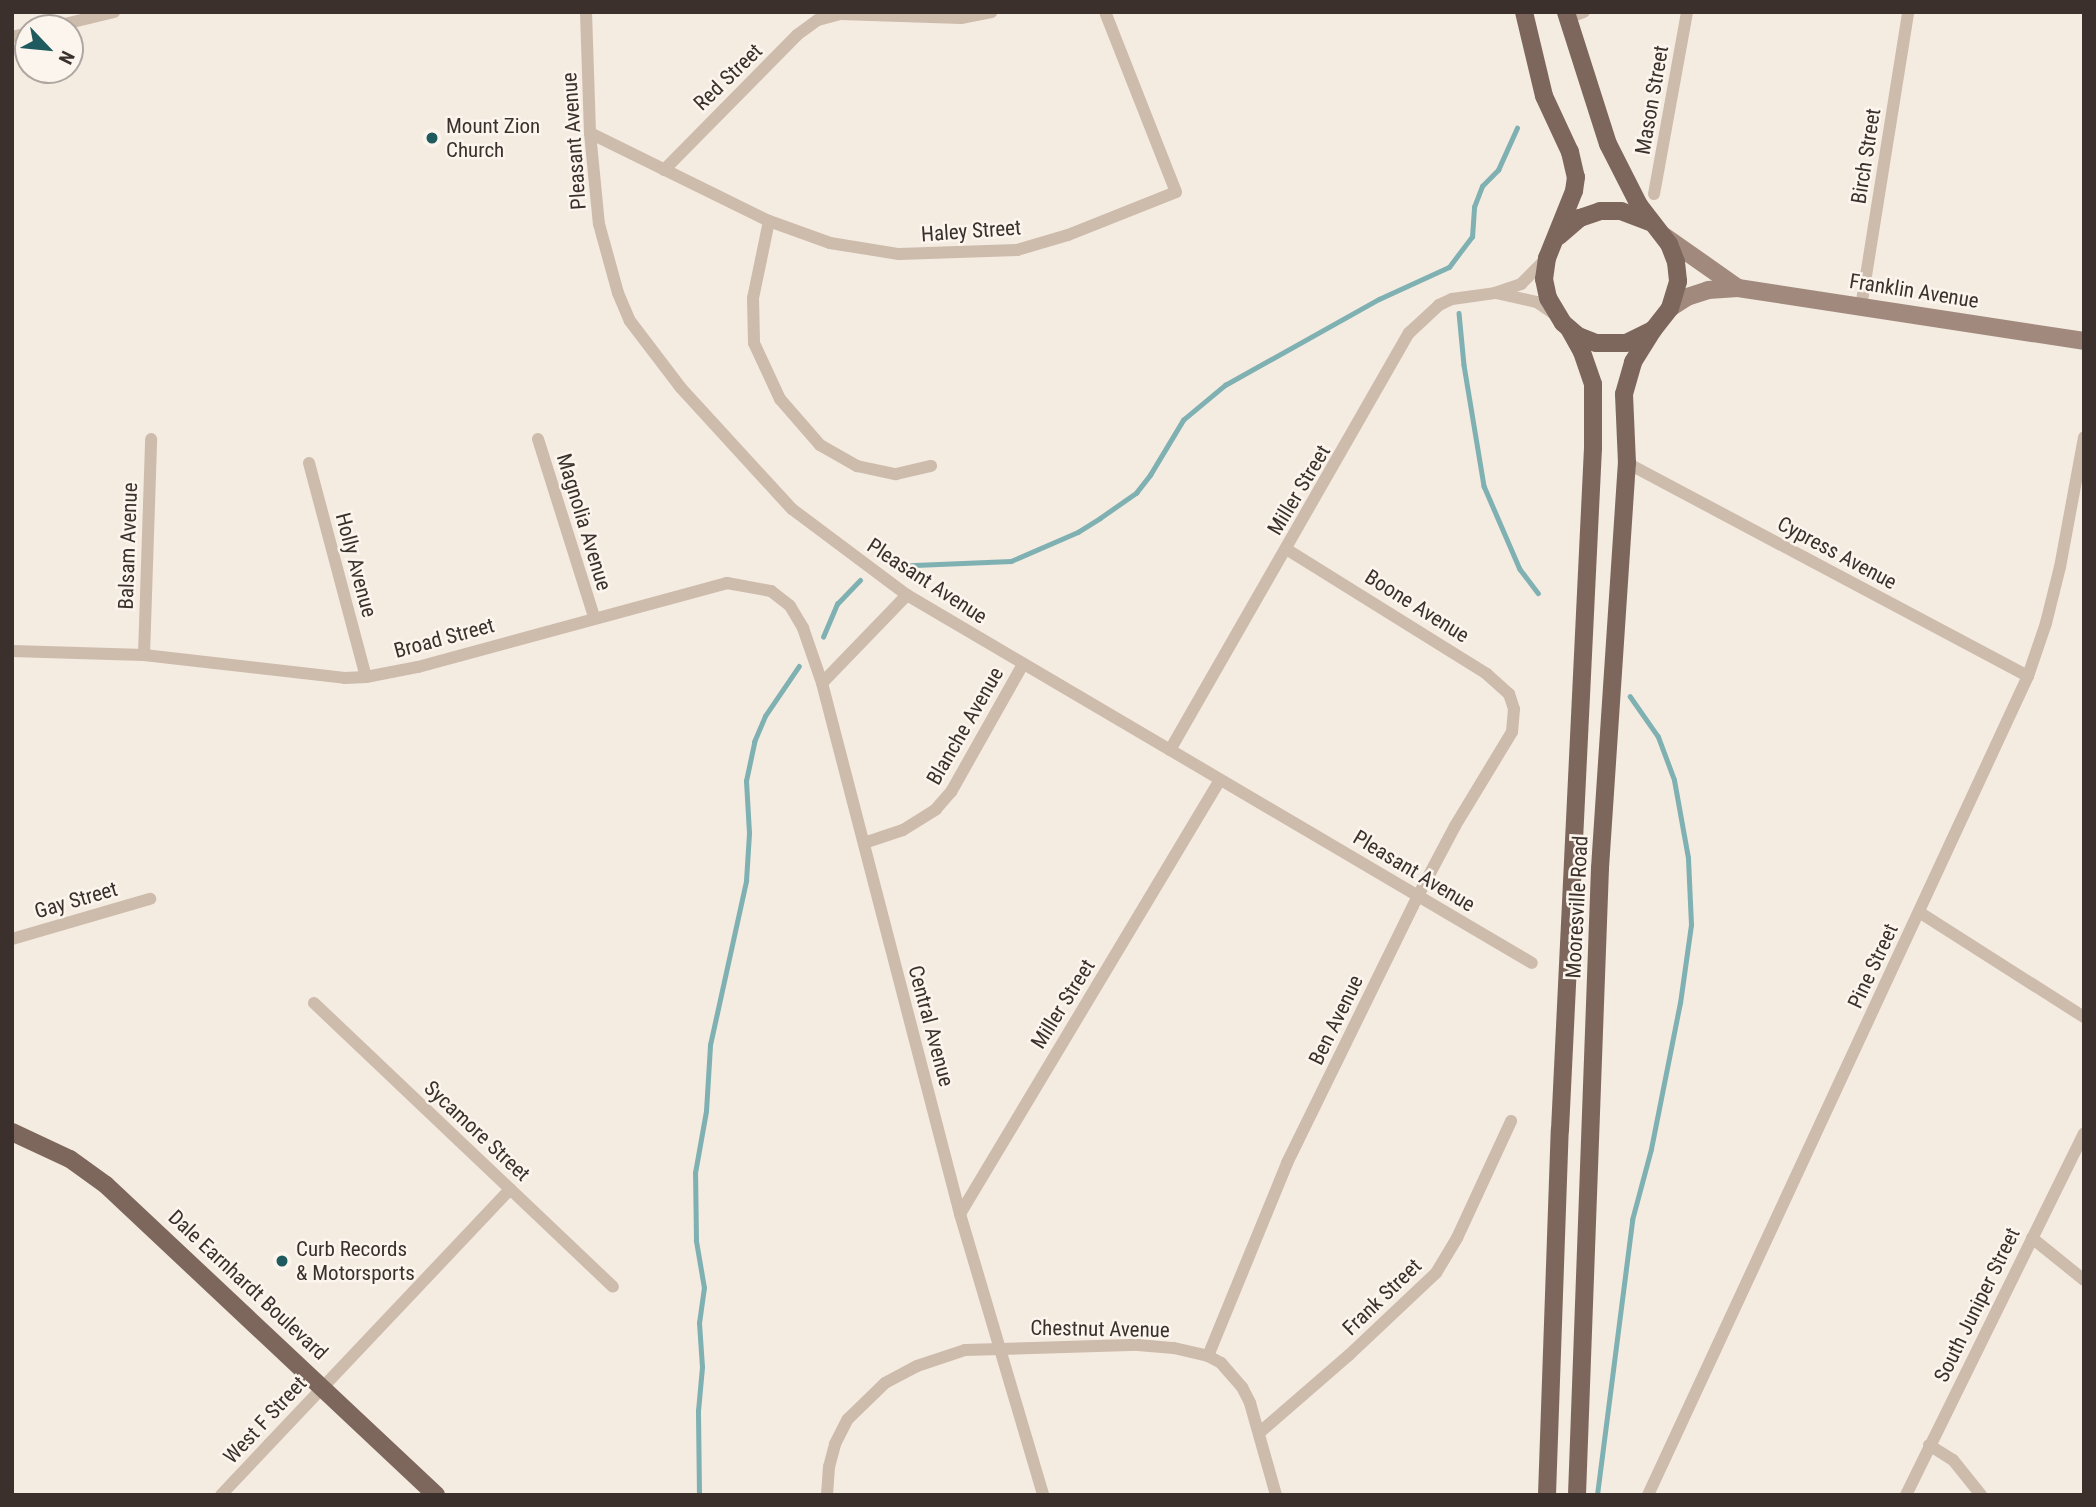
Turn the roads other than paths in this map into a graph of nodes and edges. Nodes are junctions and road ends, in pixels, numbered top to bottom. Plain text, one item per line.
1 (114, 12) edge
2 (586, 12) edge
3 (991, 12) edge
4 (1105, 12) edge
5 (1524, 12) edge
6 (1687, 12) edge
7 (1908, 12) edge
8 (1572, 14) edge
9 (817, 16) edge
10 (84, 19) edge
11 (590, 134) junction
12 (664, 170) junction
13 (1654, 194) dead end
14 (769, 221) junction
15 (1661, 233) junction
16 (1549, 252) junction
17 (1738, 288) junction
18 (1495, 293) junction
19 (1861, 307) junction
20 (1670, 308) junction
21 (1556, 316) junction
22 (1570, 330) junction
23 (1653, 330) junction
24 (2084, 341) edge
25 (2084, 437) edge
26 (151, 439) dead end
27 (538, 439) dead end
28 (309, 463) dead end
29 (1627, 463) junction
30 (931, 466) dead end
31 (1286, 549) junction
32 (907, 595) junction
33 (594, 617) junction
34 (12, 651) edge
35 (144, 655) junction
36 (1023, 664) junction
37 (2028, 676) junction
38 (366, 677) junction
39 (822, 683) junction
40 (1514, 709) joint
41 (1170, 751) junction
42 (1220, 780) junction
43 (864, 843) junction
44 (1418, 896) junction
45 (150, 899) dead end
46 (1919, 912) junction
47 (12, 939) edge
48 (1532, 963) dead end
49 (314, 1003) dead end
50 (2084, 1017) edge
51 (1511, 1121) dead end
52 (12, 1132) edge
53 (2084, 1133) edge
54 (510, 1189) junction
55 (960, 1214) junction
56 (2032, 1238) junction
57 (2084, 1280) edge
58 (613, 1287) dead end
59 (999, 1348) junction
60 (1208, 1356) junction
61 (323, 1387) junction
62 (1259, 1433) junction
63 (1929, 1445) junction
64 (220, 1495) edge
65 (436, 1495) edge
66 (827, 1495) edge
67 (1043, 1495) edge
68 (1276, 1495) edge
69 (1547, 1495) edge
70 (1577, 1495) edge
71 (1648, 1495) edge
72 (1906, 1495) edge
73 (1981, 1495) edge

1 - 10 street
2 - 11 street, Pleasant Avenue
3 - 9 street, Red Street
4 - 14 street, Haley Street
5 - 16 main road, Mooresville Road
6 - 13 street, Mason Street
7 - 19 street, Birch Street
8 - 15 main road, Mooresville Road
9 - 12 street, Red Street
11 - 12 street, Haley Street
11 - 32 street, Pleasant Avenue
12 - 14 street, Haley Street
14 - 30 street
15 - 16 main road
15 - 17 street, Franklin Avenue
15 - 20 main road, Mooresville Road
16 - 18 street, Miller Street
16 - 21 main road, Mooresville Road
17 - 19 street, Franklin Avenue
17 - 20 street, Franklin Avenue
18 - 21 street, Miller Street
18 - 31 street, Miller Street
19 - 24 street, Franklin Avenue
20 - 23 main road, Mooresville Road
21 - 22 main road, Mooresville Road
22 - 23 main road, Mooresville Road
22 - 69 main road, Mooresville Road
23 - 29 main road, Mooresville Road
25 - 37 street, Pine Street
26 - 35 street, Balsam Avenue
27 - 33 street, Magnolia Avenue
28 - 38 street, Holly Avenue
29 - 37 street, Cypress Avenue
29 - 70 main road, Mooresville Road
31 - 40 street, Boone Avenue
31 - 41 street, Miller Street
32 - 36 street, Pleasant Avenue
32 - 39 street
33 - 38 street, Broad Street
33 - 39 street, Broad Street
34 - 35 street, Broad Street
35 - 38 street, Broad Street
36 - 41 street, Pleasant Avenue
36 - 43 street, Blanche Avenue
37 - 46 street, Pine Street
39 - 43 street, Central Avenue
40 - 44 street, Ben Avenue
41 - 42 street, Pleasant Avenue
42 - 44 street, Pleasant Avenue
42 - 55 street, Miller Street
43 - 55 street, Central Avenue
44 - 48 street, Pleasant Avenue
44 - 60 street, Ben Avenue
45 - 47 street, Gay Street
46 - 50 street
46 - 71 street, Pine Street
49 - 54 street, Sycamore Street
51 - 62 street, Frank Street
52 - 61 main road, Dale Earnhardt Boulevard
53 - 56 street, South Juniper Street
54 - 58 street, Sycamore Street
54 - 61 street, West F Street
55 - 59 street, Central Avenue
56 - 57 street
56 - 63 street, South Juniper Street
59 - 60 street, Chestnut Avenue
59 - 66 street, Chestnut Avenue
59 - 67 street, Central Avenue
60 - 62 street, Chestnut Avenue
61 - 64 street, West F Street
61 - 65 main road, Dale Earnhardt Boulevard
62 - 68 street, Chestnut Avenue
63 - 72 street, South Juniper Street
63 - 73 street

